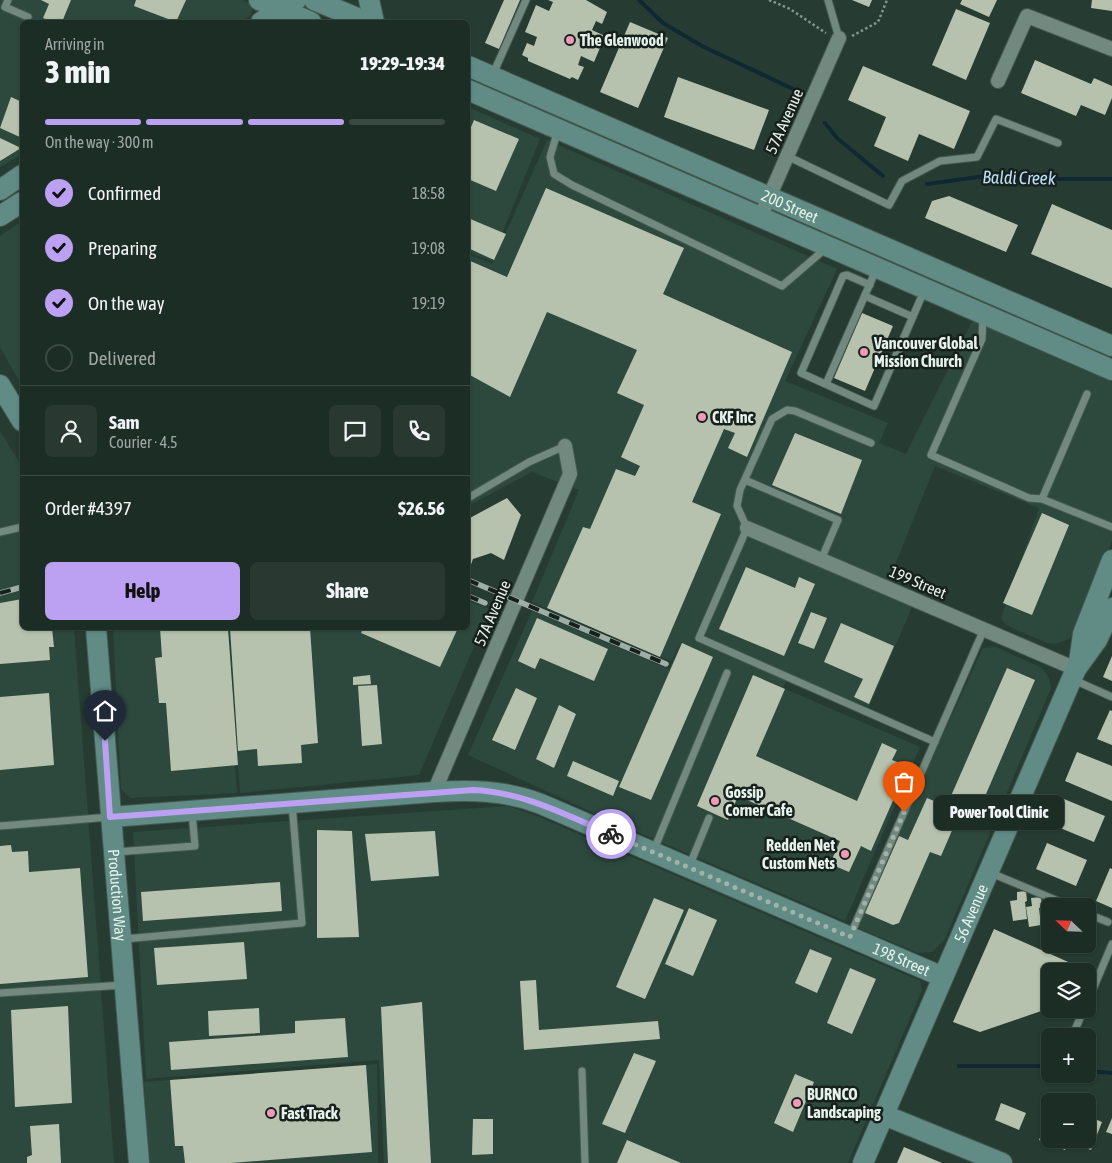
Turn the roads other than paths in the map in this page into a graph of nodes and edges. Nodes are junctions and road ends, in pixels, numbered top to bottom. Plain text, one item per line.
1 (8, 0) edge
2 (259, 0) edge
3 (369, 0) edge
4 (526, 0) edge
5 (828, 0) edge
6 (326, 2) edge
7 (289, 5) edge
8 (28, 17) dead end
9 (264, 20) edge
10 (304, 20) edge
11 (308, 20) edge
12 (363, 20) edge
13 (374, 20) edge
14 (839, 35) joint
15 (1112, 49) edge
16 (470, 67) edge
17 (492, 76) junction
18 (998, 81) dead end
19 (470, 91) edge
20 (558, 130) junction
21 (1058, 143) dead end
22 (787, 156) junction
23 (20, 176) edge
24 (0, 190) edge
25 (770, 197) junction
26 (20, 203) edge
27 (0, 216) edge
28 (760, 218) junction
29 (827, 247) junction
30 (873, 276) junction
31 (926, 288) junction
32 (865, 296) junction
33 (983, 313) junction
34 (913, 317) junction
35 (1112, 346) edge
36 (1112, 370) edge
37 (826, 384) junction
38 (0, 385) edge
39 (1087, 394) dead end
40 (20, 418) edge
41 (871, 443) dead end
42 (565, 446) joint
43 (745, 480) junction
44 (470, 497) edge
45 (1042, 498) junction
46 (20, 527) edge
47 (1112, 527) edge
48 (747, 528) junction
49 (0, 532) edge
50 (821, 560) junction
51 (1112, 560) edge
52 (1112, 608) edge
53 (984, 629) junction
54 (96, 630) edge
55 (1075, 670) junction
56 (727, 673) dead end
57 (1112, 697) edge
58 (935, 742) junction
59 (434, 792) junction
60 (292, 803) junction
61 (192, 810) junction
62 (110, 817) junction
63 (709, 818) dead end
64 (0, 826) edge
65 (114, 852) junction
66 (653, 852) junction
67 (689, 867) junction
68 (988, 872) junction
69 (1051, 898) edge
70 (1096, 917) edge
71 (1108, 922) dead end
72 (850, 937) junction
73 (121, 940) junction
74 (1112, 944) edge
75 (943, 977) junction
76 (1096, 982) edge
77 (124, 985) junction
78 (0, 993) edge
79 (582, 1071) dead end
80 (884, 1115) junction
81 (996, 1162) edge
82 (139, 1163) edge
83 (586, 1163) edge
84 (863, 1163) edge

1 - 8 lane
2 - 7 main road
3 - 13 main road
4 - 17 lane
5 - 14 lane
6 - 11 main road
6 - 12 main road
7 - 9 main road
7 - 10 main road
14 - 22 street, 57A Avenue
15 - 18 street
16 - 17 main road, 200 Street
17 - 25 main road, 200 Street
19 - 20 main road, 200 Street
20 - 28 main road, 200 Street
20 - 29 lane
21 - 22 lane
22 - 25 street, 57A Avenue
23 - 24 main road
25 - 28 street, 57A Avenue
25 - 35 main road, 200 Street
26 - 27 main road
28 - 29 main road, 200 Street
29 - 30 main road, 200 Street
30 - 31 main road, 200 Street
30 - 32 lane
30 - 37 lane
31 - 33 main road, 200 Street
31 - 34 lane
32 - 34 lane
32 - 37 lane
33 - 36 main road, 200 Street
33 - 45 lane
34 - 37 lane
38 - 40 main road
39 - 45 lane
41 - 43 lane
42 - 44 lane
42 - 59 street, 57A Avenue
43 - 48 lane
43 - 50 lane
45 - 47 lane
46 - 49 lane
48 - 50 street, 199 Street
48 - 58 lane
50 - 53 street, 199 Street
51 - 55 main road, 56 Avenue
52 - 55 main road, 56 Avenue
53 - 55 street, 199 Street
53 - 58 lane
54 - 62 main road, Production Way
55 - 57 lane
55 - 68 main road, 56 Avenue
56 - 66 lane
58 - 72 lane
59 - 60 main road, 198 Street
59 - 66 main road, 198 Street
60 - 61 main road, 198 Street
60 - 73 lane
61 - 62 main road, 198 Street
61 - 65 lane
62 - 64 lane
62 - 65 main road, Production Way
63 - 67 lane
65 - 73 main road, Production Way
66 - 67 main road, 198 Street
67 - 72 main road, 198 Street
68 - 69 lane
68 - 75 main road, 56 Avenue
70 - 71 lane
72 - 75 main road, 198 Street
73 - 77 main road, Production Way
74 - 76 lane
75 - 80 main road, 56 Avenue
77 - 78 lane
77 - 82 main road, Production Way
79 - 83 lane
80 - 81 main road
80 - 84 main road, 56 Avenue

